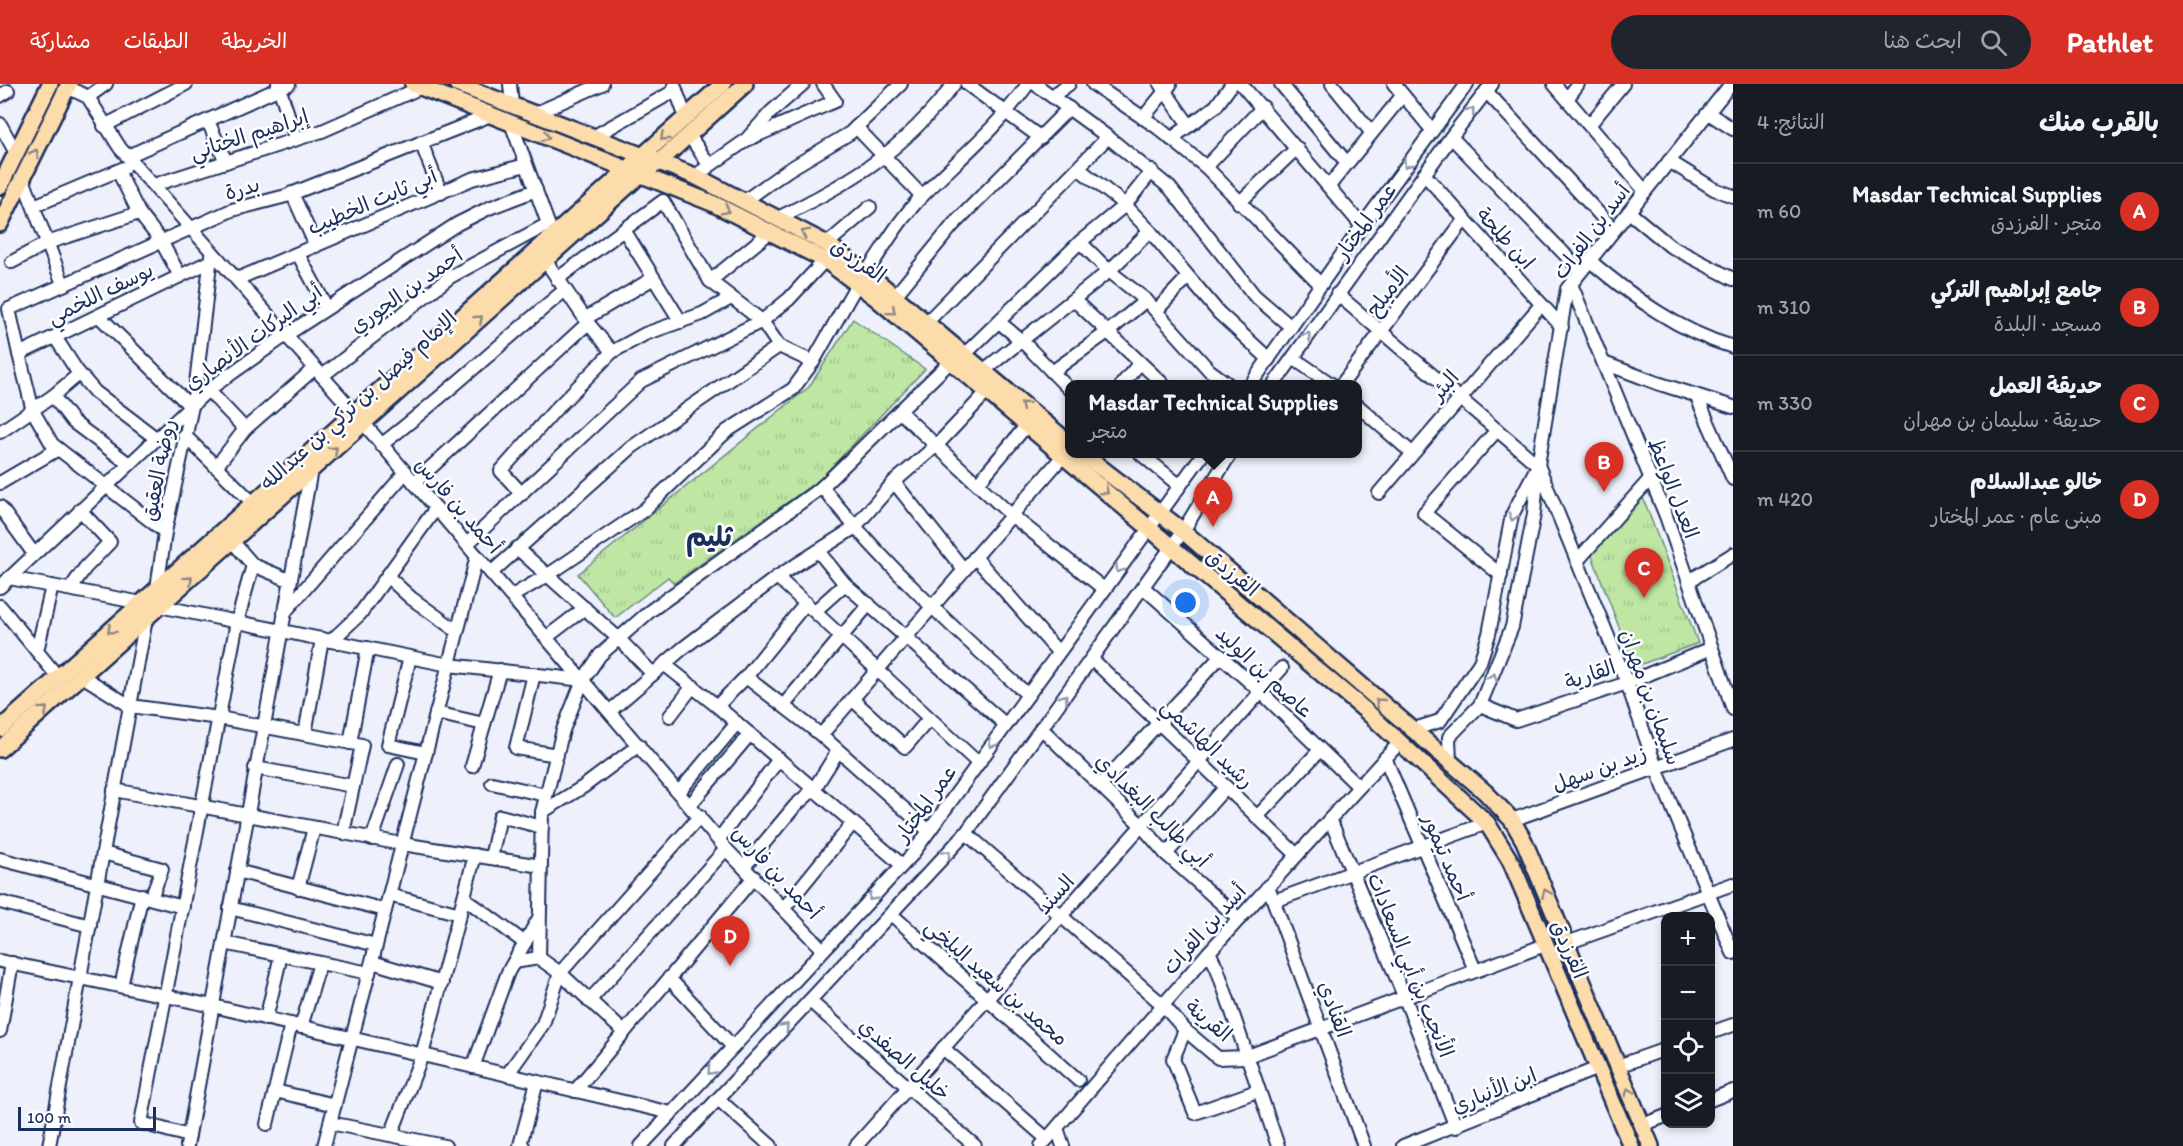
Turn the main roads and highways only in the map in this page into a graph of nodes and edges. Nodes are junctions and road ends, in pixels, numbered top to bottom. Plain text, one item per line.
1 (51, 84) edge
2 (457, 84) edge
3 (723, 84) edge
4 (745, 84) edge
5 (68, 85) edge
6 (418, 86) edge
7 (643, 156) junction
8 (659, 162) junction
9 (634, 172) junction
10 (0, 186) edge
11 (0, 224) edge
12 (773, 226) junction
13 (861, 278) junction
14 (958, 358) junction
15 (359, 418) junction
16 (1065, 448) edge
17 (1065, 448) edge
18 (1075, 458) edge
19 (1090, 458) edge
20 (0, 729) edge
21 (0, 749) edge
22 (1631, 1146) edge
23 (1651, 1146) edge

1 - 10 main road
2 - 7 main road, الفرزدق
3 -> 7 main road, الإمام فيصل بن تركي بن عبدالله
4 - 8 main road, الإمام فيصل بن تركي بن عبدالله
11 -> 5 main road
6 -> 9 main road, الفرزدق
7 - 8 main road, الفرزدق
7 - 9 main road, الإمام فيصل بن تركي بن عبدالله
8 - 9 main road, الإمام فيصل بن تركي بن عبدالله
8 - 12 main road, الفرزدق
9 -> 12 main road, الفرزدق
15 -> 9 main road, الإمام فيصل بن تركي بن عبدالله
9 - 15 main road, الإمام فيصل بن تركي بن عبدالله
12 - 13 main road, الفرزدق
13 -> 12 main road, الفرزدق
13 -> 14 main road, الفرزدق
13 - 14 main road, الفرزدق
16 -> 14 main road, الفرزدق
14 - 17 main road, الفرزدق
15 -> 20 main road, الإمام فيصل بن تركي بن عبدالله
21 -> 15 main road, الإمام فيصل بن تركي بن عبدالله
18 -> 22 main road, الفرزدق
23 -> 19 main road, الفرزدق

